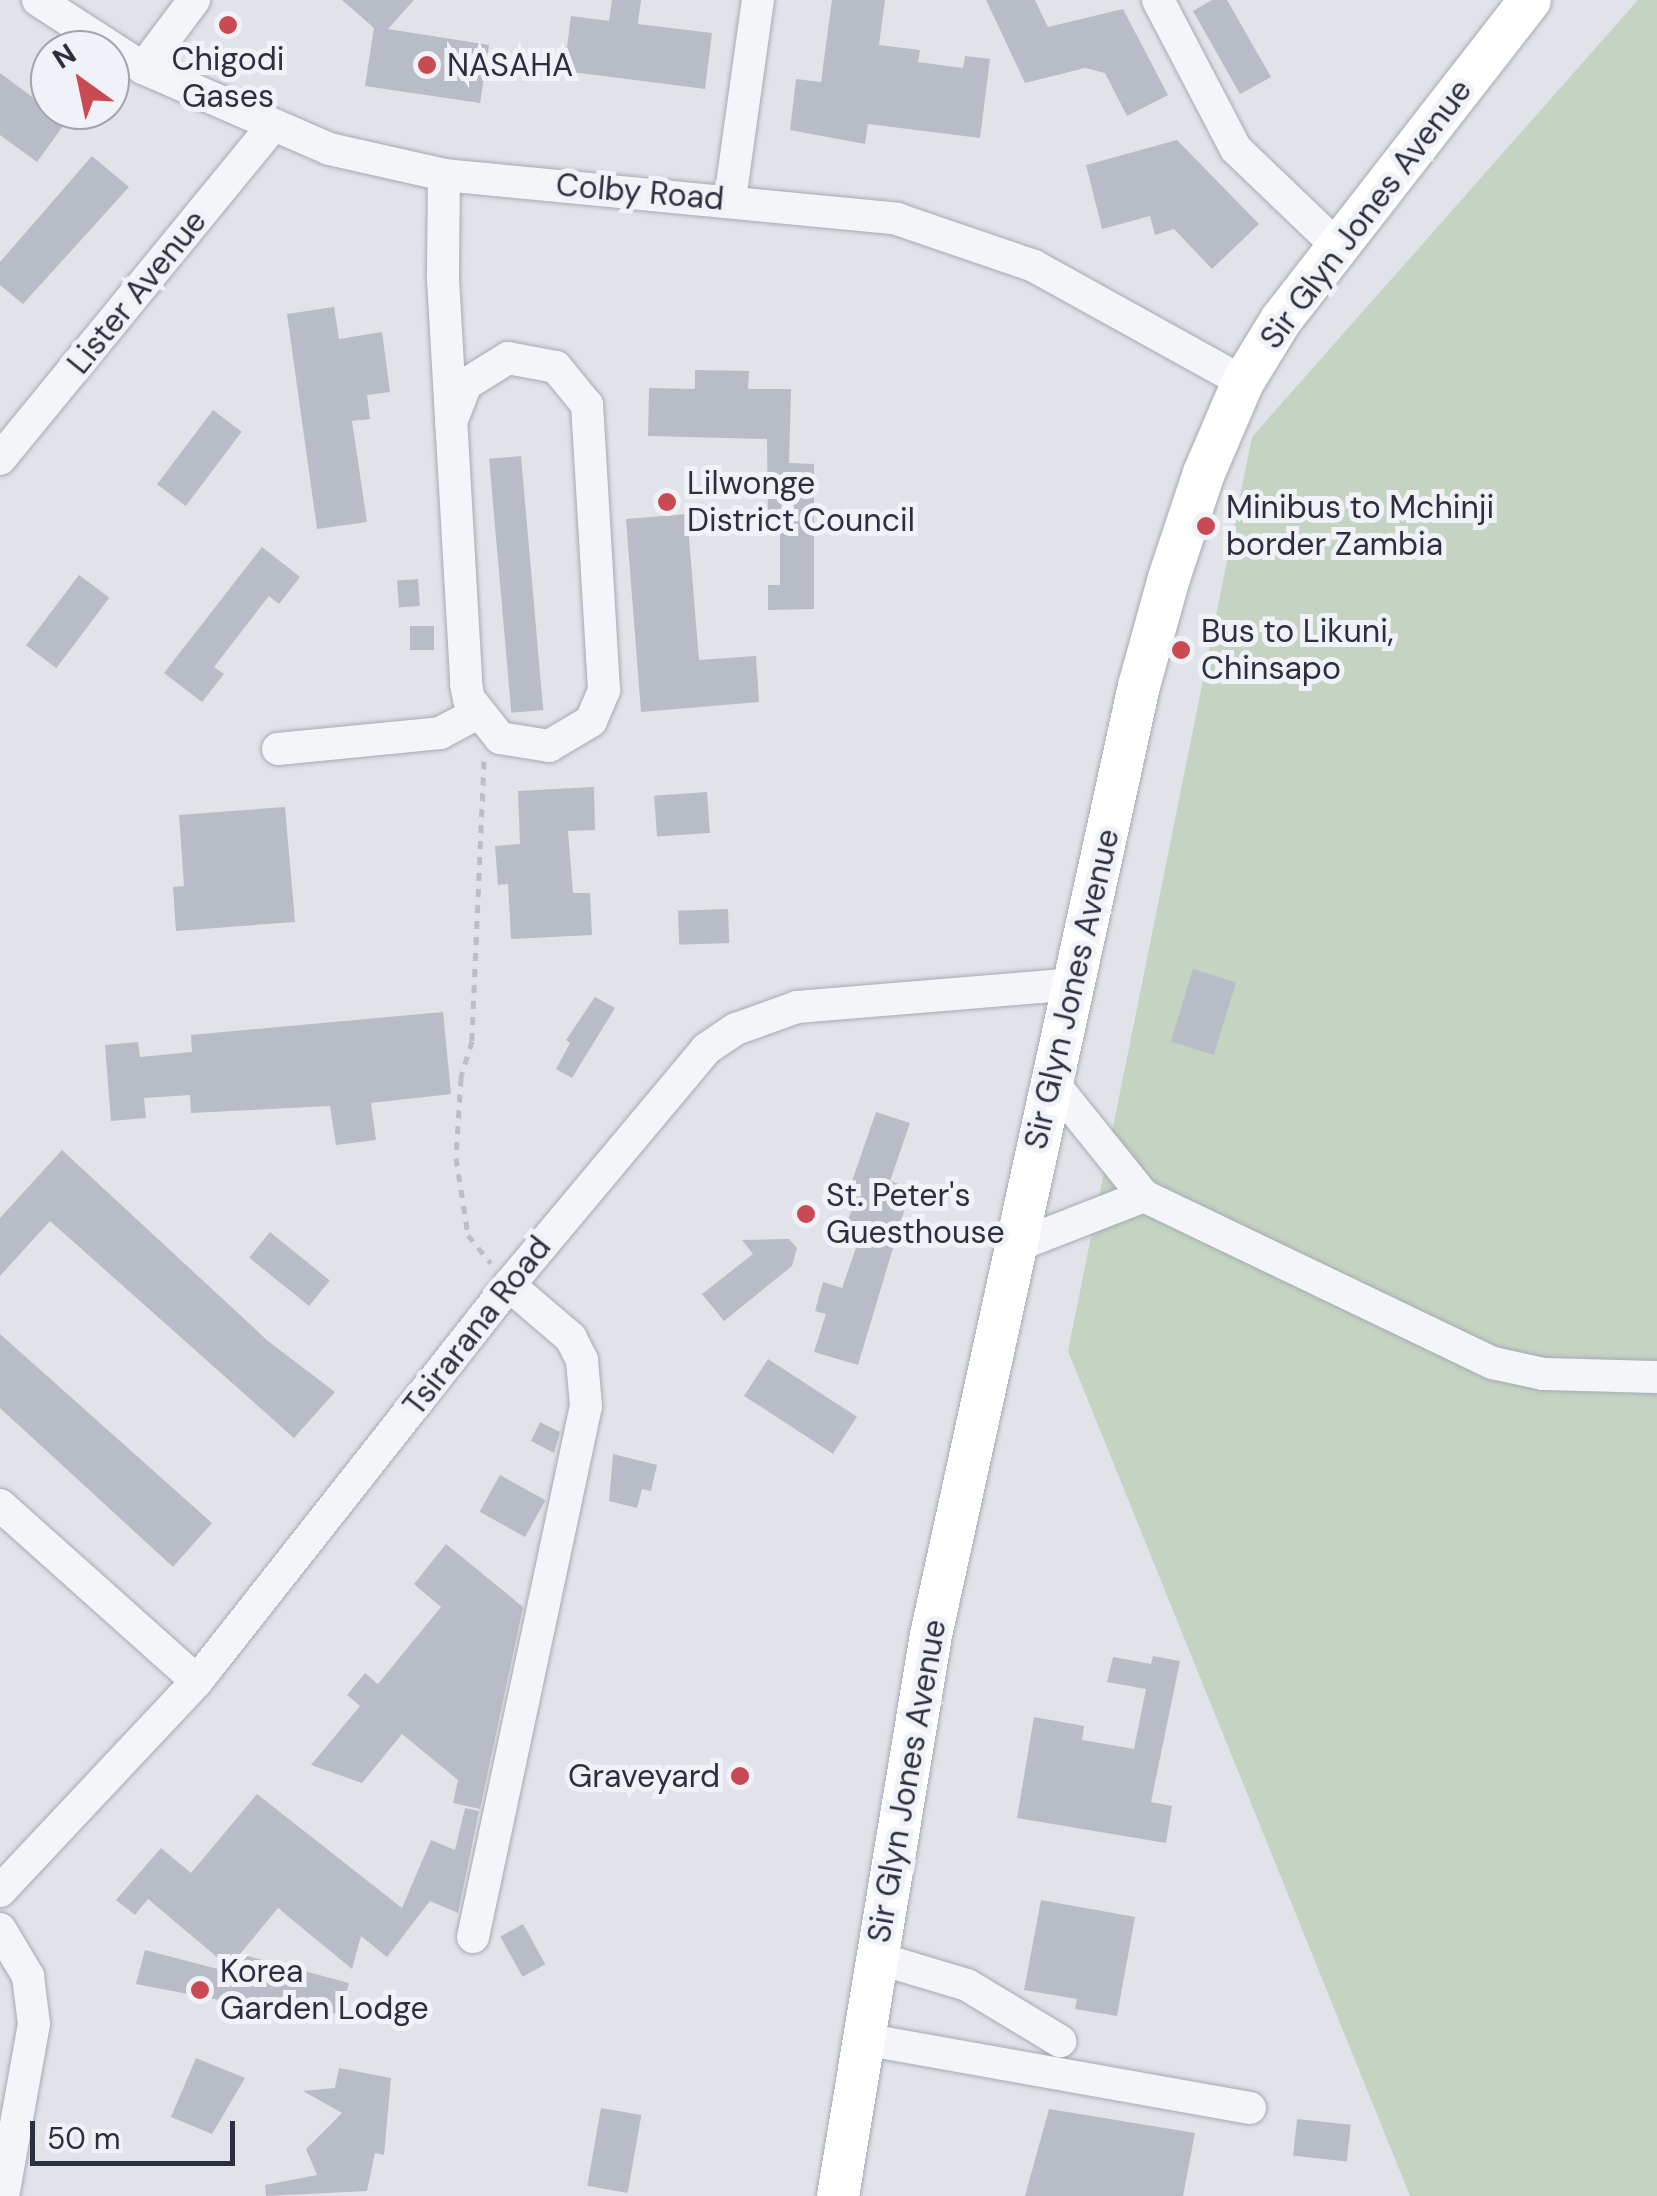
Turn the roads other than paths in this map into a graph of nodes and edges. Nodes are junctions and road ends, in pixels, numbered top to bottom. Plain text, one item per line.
1 (38, 0) edge
2 (194, 0) edge
3 (758, 0) edge
4 (1158, 0) edge
5 (1530, 0) edge
6 (144, 68) junction
7 (273, 126) junction
8 (444, 175) junction
9 (730, 200) junction
10 (1334, 244) junction
11 (1243, 382) junction
12 (451, 422) junction
13 (0, 458) edge
14 (481, 721) junction
15 (278, 749) dead end
16 (1076, 984) junction
17 (1053, 1083) junction
18 (1144, 1196) junction
19 (1013, 1247) junction
20 (509, 1285) junction
21 (1657, 1378) edge
22 (0, 1506) edge
23 (198, 1681) junction
24 (0, 1891) edge
25 (0, 1929) edge
26 (473, 1937) dead end
27 (876, 1958) junction
28 (863, 2039) junction
29 (1060, 2040) dead end
30 (1250, 2108) dead end
31 (3, 2196) edge
32 (838, 2196) edge

1 - 6 street, Colby Road
2 - 6 street
3 - 9 street
4 - 10 street
5 - 10 main road, Sir Glyn Jones Avenue
6 - 7 street, Colby Road
7 - 8 street, Colby Road
7 - 13 street, Lister Avenue
8 - 9 street, Colby Road
8 - 12 street
9 - 11 street, Colby Road
10 - 11 main road, Sir Glyn Jones Avenue
11 - 16 main road, Sir Glyn Jones Avenue
12 - 14 street
12 - 14 street
14 - 15 street
16 - 17 main road, Sir Glyn Jones Avenue
16 - 20 street, Tsirarana Road
17 - 18 street
17 - 19 main road, Sir Glyn Jones Avenue
18 - 19 street
18 - 21 street
19 - 27 main road, Sir Glyn Jones Avenue
20 - 23 street, Tsirarana Road
20 - 26 street
22 - 23 street
23 - 24 street, Tsirarana Road
25 - 31 street
27 - 28 main road, Sir Glyn Jones Avenue
27 - 29 street
28 - 30 street
28 - 32 main road, Sir Glyn Jones Avenue

